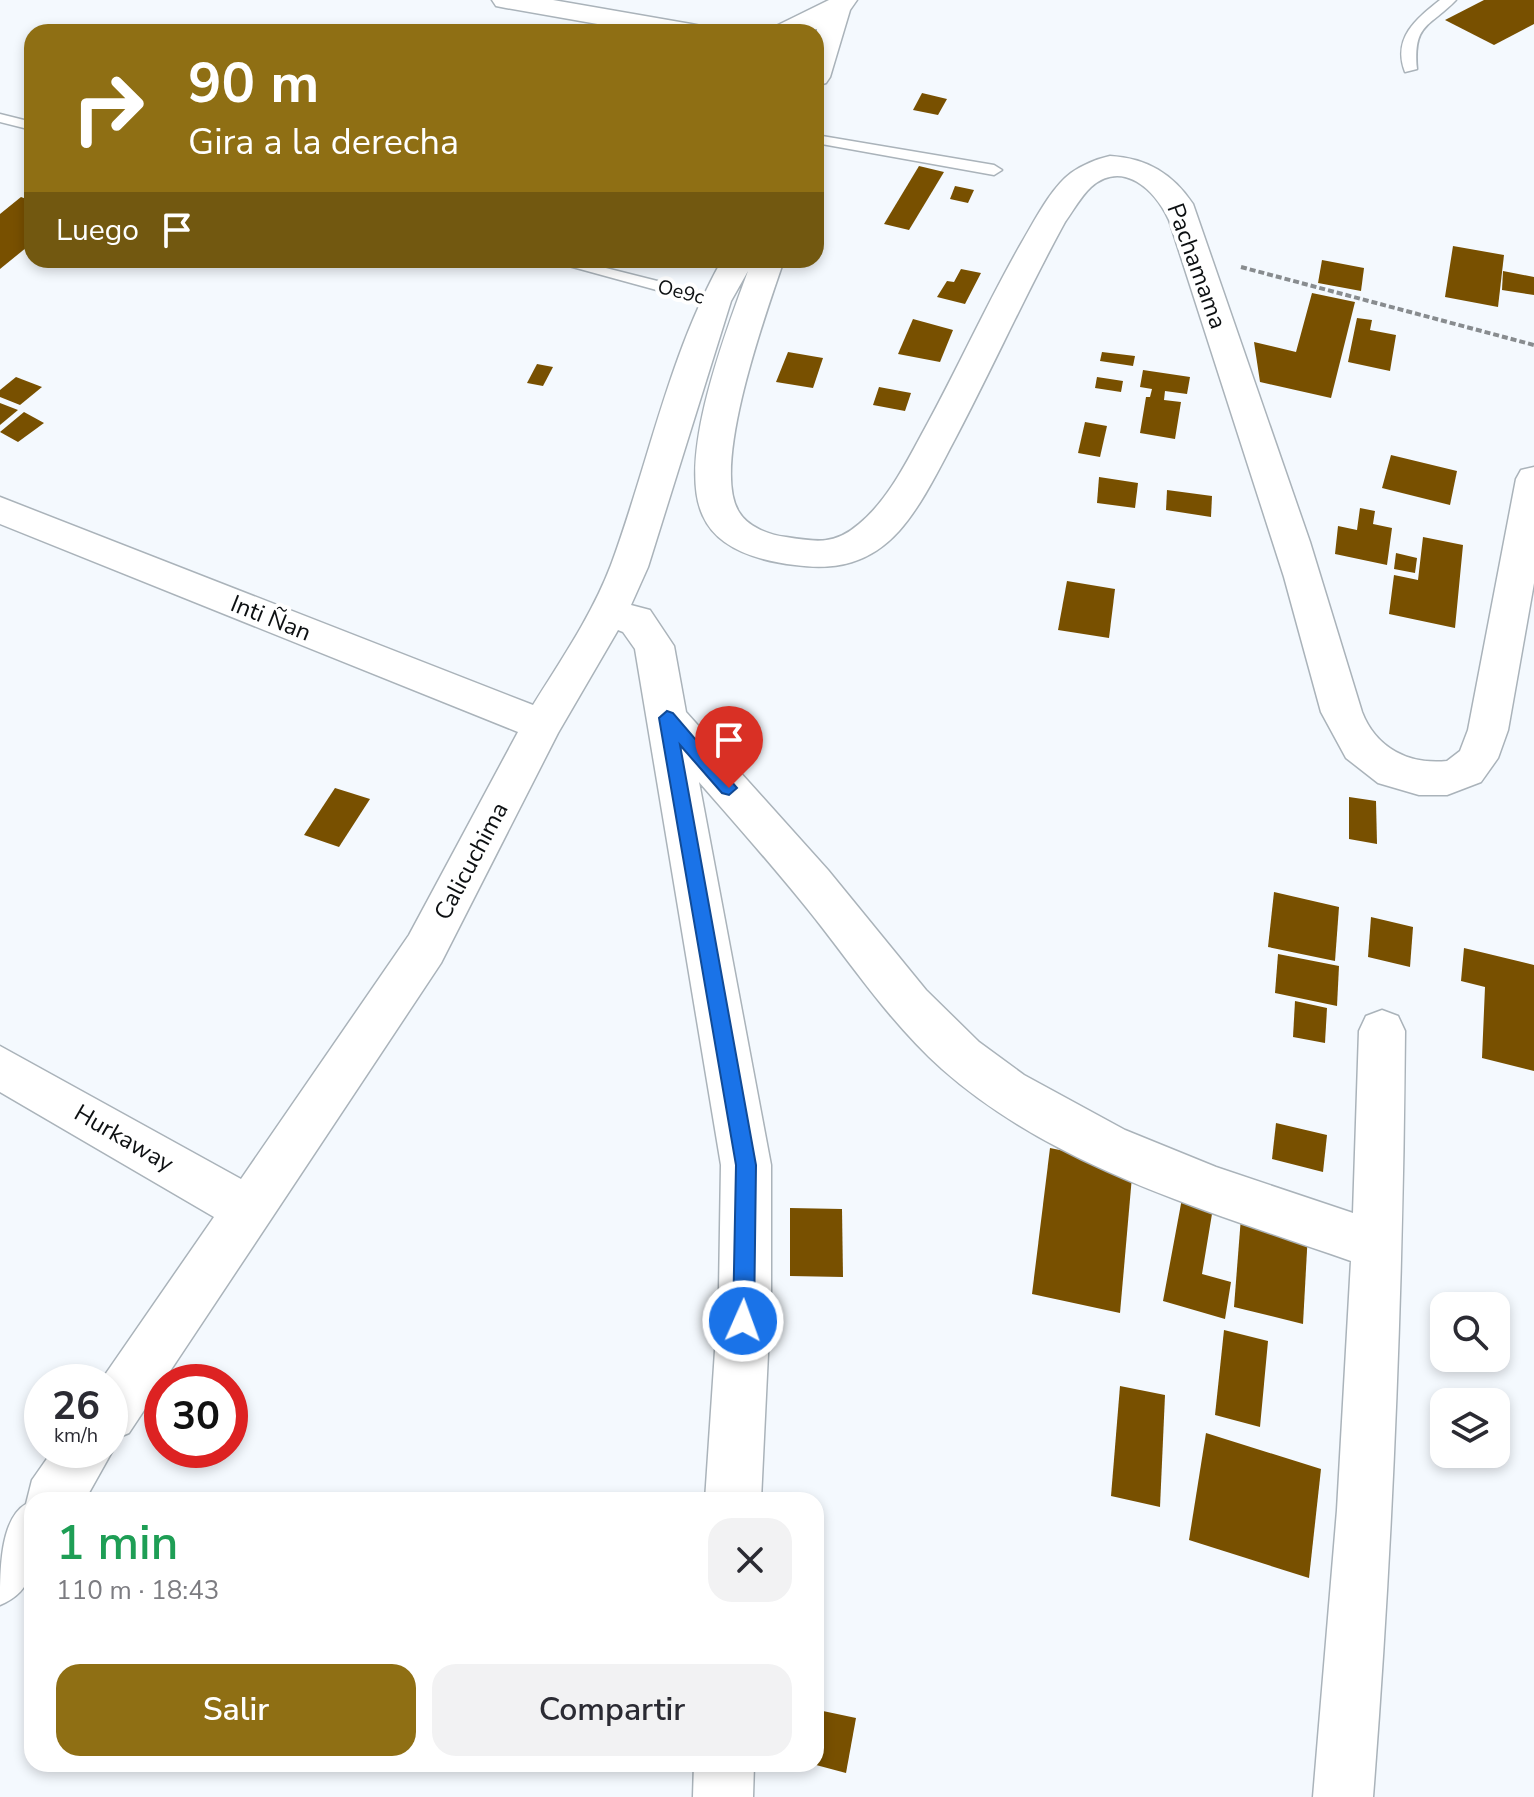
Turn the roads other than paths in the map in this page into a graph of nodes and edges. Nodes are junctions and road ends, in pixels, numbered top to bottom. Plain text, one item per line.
1 (506, 0) edge
2 (1449, 0) edge
3 (840, 5) edge
4 (645, 24) edge
5 (802, 24) edge
6 (824, 53) edge
7 (1410, 69) dead end
8 (0, 118) edge
9 (24, 124) edge
10 (824, 140) edge
11 (994, 170) dead end
12 (586, 268) edge
13 (734, 268) edge
14 (765, 268) edge
15 (715, 301) junction
16 (1534, 479) edge
17 (0, 510) edge
18 (608, 614) junction
19 (667, 718) junction
20 (542, 725) junction
21 (1382, 1031) dead end
22 (0, 1067) edge
23 (248, 1210) junction
24 (1379, 1246) junction
25 (128, 1387) edge
26 (74, 1468) edge
27 (57, 1492) edge
28 (733, 1492) edge
29 (24, 1541) edge
30 (0, 1577) edge
31 (724, 1772) edge
32 (723, 1797) edge
33 (1343, 1797) edge

1 - 4 street
2 - 7 lane
3 - 5 street
3 - 6 street
8 - 9 lane
10 - 11 lane
12 - 15 lane, Oe9c
13 - 15 street, Calicuchima
14 - 16 street, Pachamama
15 - 18 street, Calicuchima
17 - 20 street, Inti Ñan
18 - 19 street
18 - 20 street, Calicuchima
19 - 24 street
19 - 28 street
20 - 23 street, Calicuchima
21 - 24 street
22 - 23 street, Hurkaway
23 - 25 street, Calicuchima
24 - 33 street
26 - 27 street
29 - 30 street
31 - 32 street

